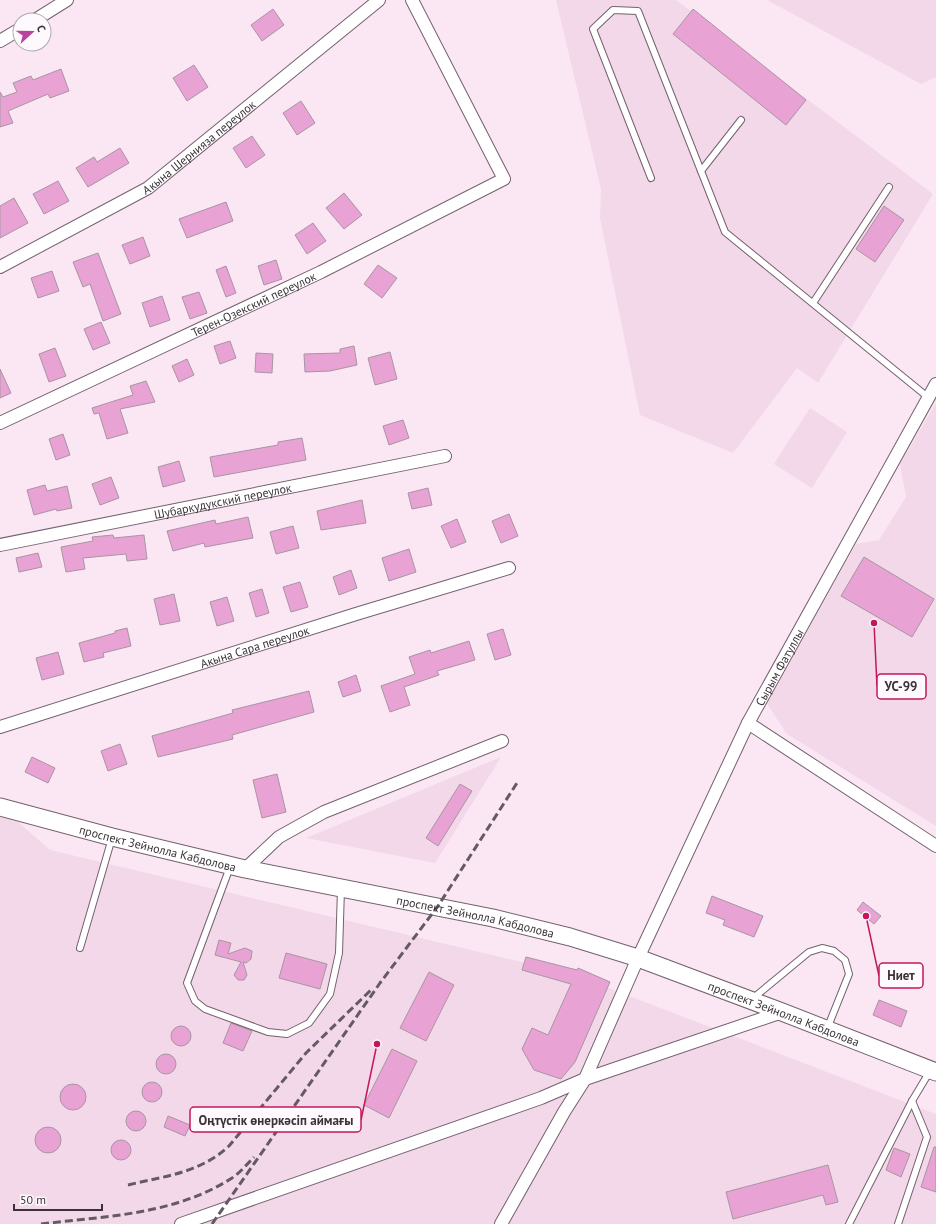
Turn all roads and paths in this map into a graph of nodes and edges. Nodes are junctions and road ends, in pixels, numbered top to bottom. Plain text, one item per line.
1 (67, 0) edge
2 (379, 0) edge
3 (412, 0) edge
4 (48, 12) edge
5 (12, 34) edge
6 (0, 41) edge
7 (741, 120) dead end
8 (701, 171) junction
9 (651, 178) dead end
10 (889, 187) dead end
11 (0, 267) edge
12 (813, 303) junction
13 (936, 384) edge
14 (929, 398) junction
15 (0, 423) edge
16 (445, 456) dead end
17 (0, 544) edge
18 (510, 568) dead end
19 (748, 723) junction
20 (0, 727) edge
21 (502, 741) dead end
22 (0, 807) edge
23 (112, 837) junction
24 (936, 846) edge
25 (238, 867) junction
26 (341, 887) junction
27 (80, 948) dead end
28 (638, 958) junction
29 (751, 1000) junction
30 (782, 1012) junction
31 (827, 1029) junction
32 (934, 1071) edge
33 (585, 1080) junction
34 (912, 1101) junction
35 (181, 1224) edge
36 (501, 1224) edge
37 (849, 1224) edge
38 (898, 1224) edge

1 - 4 street
2 - 11 street, Акына Шернияза переулок
3 - 15 street, Терен-Озекский переулок
5 - 6 street
7 - 8 lane
8 - 9 lane
8 - 12 lane
10 - 12 lane
12 - 14 lane
13 - 14 street, Сырым Фатуллы
14 - 19 street, Сырым Фатуллы
16 - 17 street, Шубаркудукский переулок
18 - 20 street, Акына Сара переулок
19 - 24 street
19 - 28 street, Сырым Фатуллы
21 - 25 street
22 - 23 main road, проспект Зейнолла Кабдолова
23 - 25 main road, проспект Зейнолла Кабдолова
23 - 27 lane
25 - 26 main road, проспект Зейнолла Кабдолова
25 - 26 lane
26 - 28 main road, проспект Зейнолла Кабдолова
28 - 29 main road, проспект Зейнолла Кабдолова
28 - 33 street, Сырым Фатуллы
29 - 30 main road, проспект Зейнолла Кабдолова
29 - 31 lane
30 - 31 main road, проспект Зейнолла Кабдолова
30 - 33 street
31 - 32 main road, проспект Зейнолла Кабдолова
32 - 34 lane
33 - 35 street
33 - 36 street, Сырым Фатуллы
34 - 37 lane
34 - 38 lane

